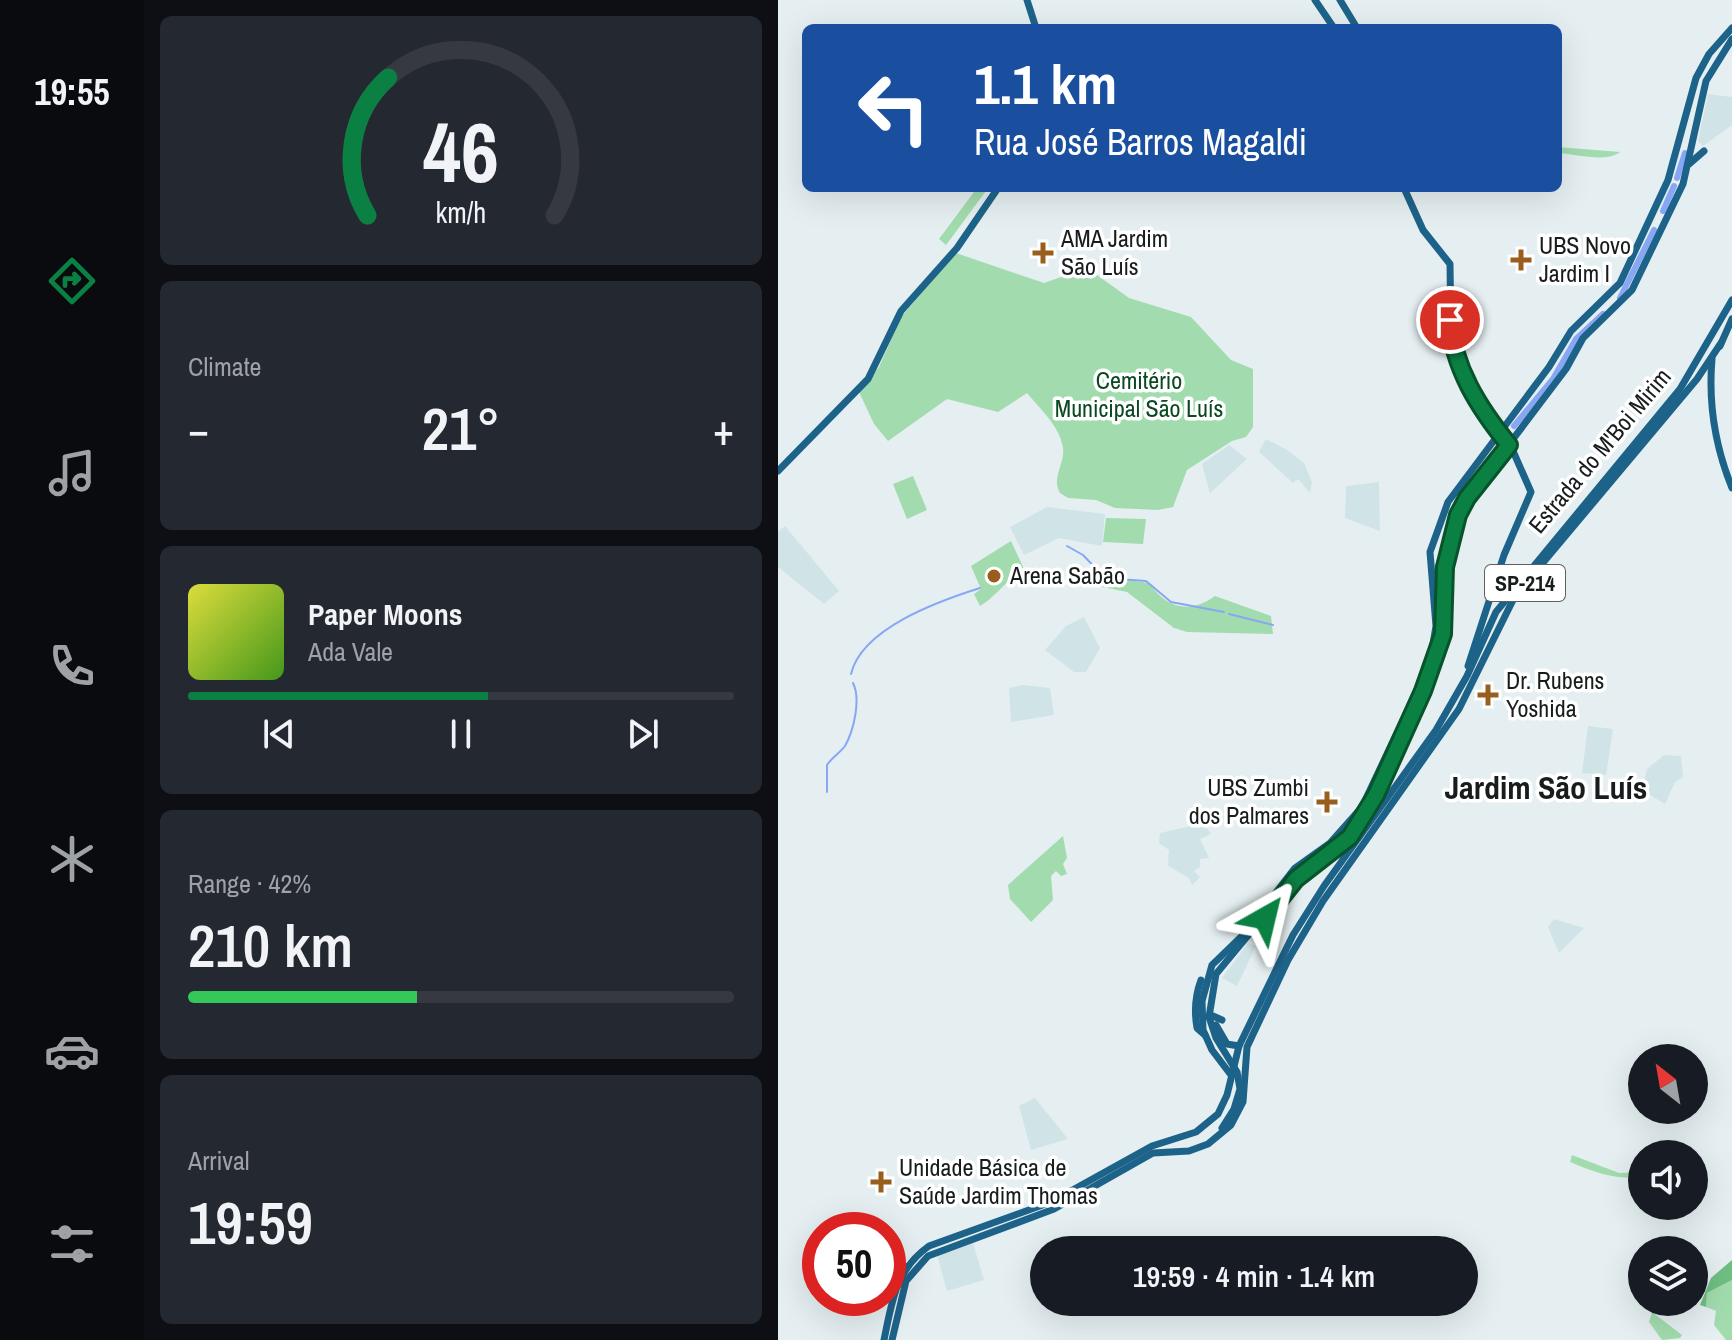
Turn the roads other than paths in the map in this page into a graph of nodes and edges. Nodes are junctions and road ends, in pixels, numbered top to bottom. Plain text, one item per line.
1 (1027, 0) edge
2 (1315, 0) edge
3 (1340, 0) edge
4 (1035, 24) edge
5 (1331, 24) edge
6 (1355, 24) edge
7 (1732, 28) edge
8 (1732, 39) edge
9 (1684, 125) junction
10 (1692, 151) junction
11 (1704, 151) dead end
12 (1689, 164) junction
13 (995, 192) edge
14 (1406, 192) edge
15 (1732, 300) edge
16 (1726, 312) junction
17 (1732, 319) edge
18 (1721, 343) junction
19 (1712, 358) junction
20 (1709, 370) junction
21 (1500, 434) junction
22 (1509, 445) junction
23 (778, 471) edge
24 (1732, 488) edge
25 (1577, 511) junction
26 (1576, 523) junction
27 (1439, 524) junction
28 (1453, 536) junction
29 (1448, 550) junction
30 (1430, 552) junction
31 (1473, 654) junction
32 (1482, 665) junction
33 (1253, 933) junction
34 (1212, 965) junction
35 (1217, 1019) junction
36 (1204, 1031) junction
37 (1239, 1046) junction
38 (1238, 1074) junction
39 (1162, 1151) junction
40 (884, 1340) edge
41 (892, 1340) edge

1 - 4 main road
2 - 5 main road
3 - 6 main road
7 - 9 main road
8 - 10 main road
9 - 10 main road
9 - 21 main road
10 - 12 main road
11 - 12 main road
12 - 22 main road
13 - 23 main road
14 - 21 main road
15 - 16 main road
16 - 19 main road
16 - 25 main road, Estrada do M'Boi Mirim / SP-214
17 - 18 main road
18 - 19 main road, Estrada do M'Boi Mirim / SP-214
18 - 20 main road
19 - 20 main road, Estrada do M'Boi Mirim / SP-214
20 - 24 main road
20 - 26 main road, Estrada do M'Boi Mirim / SP-214
21 - 22 main road
21 - 27 main road
22 - 28 main road
22 - 31 main road
25 - 26 main road
25 - 31 main road, Estrada do M'Boi Mirim / SP-214
26 - 32 main road, Estrada do M'Boi Mirim / SP-214
27 - 28 main road
27 - 30 main road
28 - 29 main road
29 - 30 main road
29 - 33 main road
30 - 34 main road
31 - 32 main road
31 - 37 main road, Estrada do M'Boi Mirim / SP-214
32 - 38 main road, Estrada do M'Boi Mirim / SP-214
33 - 35 main road
33 - 39 main road
34 - 36 main road
34 - 36 main road
35 - 36 main road
35 - 37 main road
36 - 38 main road
37 - 38 main road, Estrada do M'Boi Mirim / SP-214
38 - 39 main road, Estrada do M'Boi Mirim / SP-214
38 - 40 main road, Estrada do M'Boi Mirim / SP-214
39 - 41 main road, Estrada do M'Boi Mirim / SP-214

